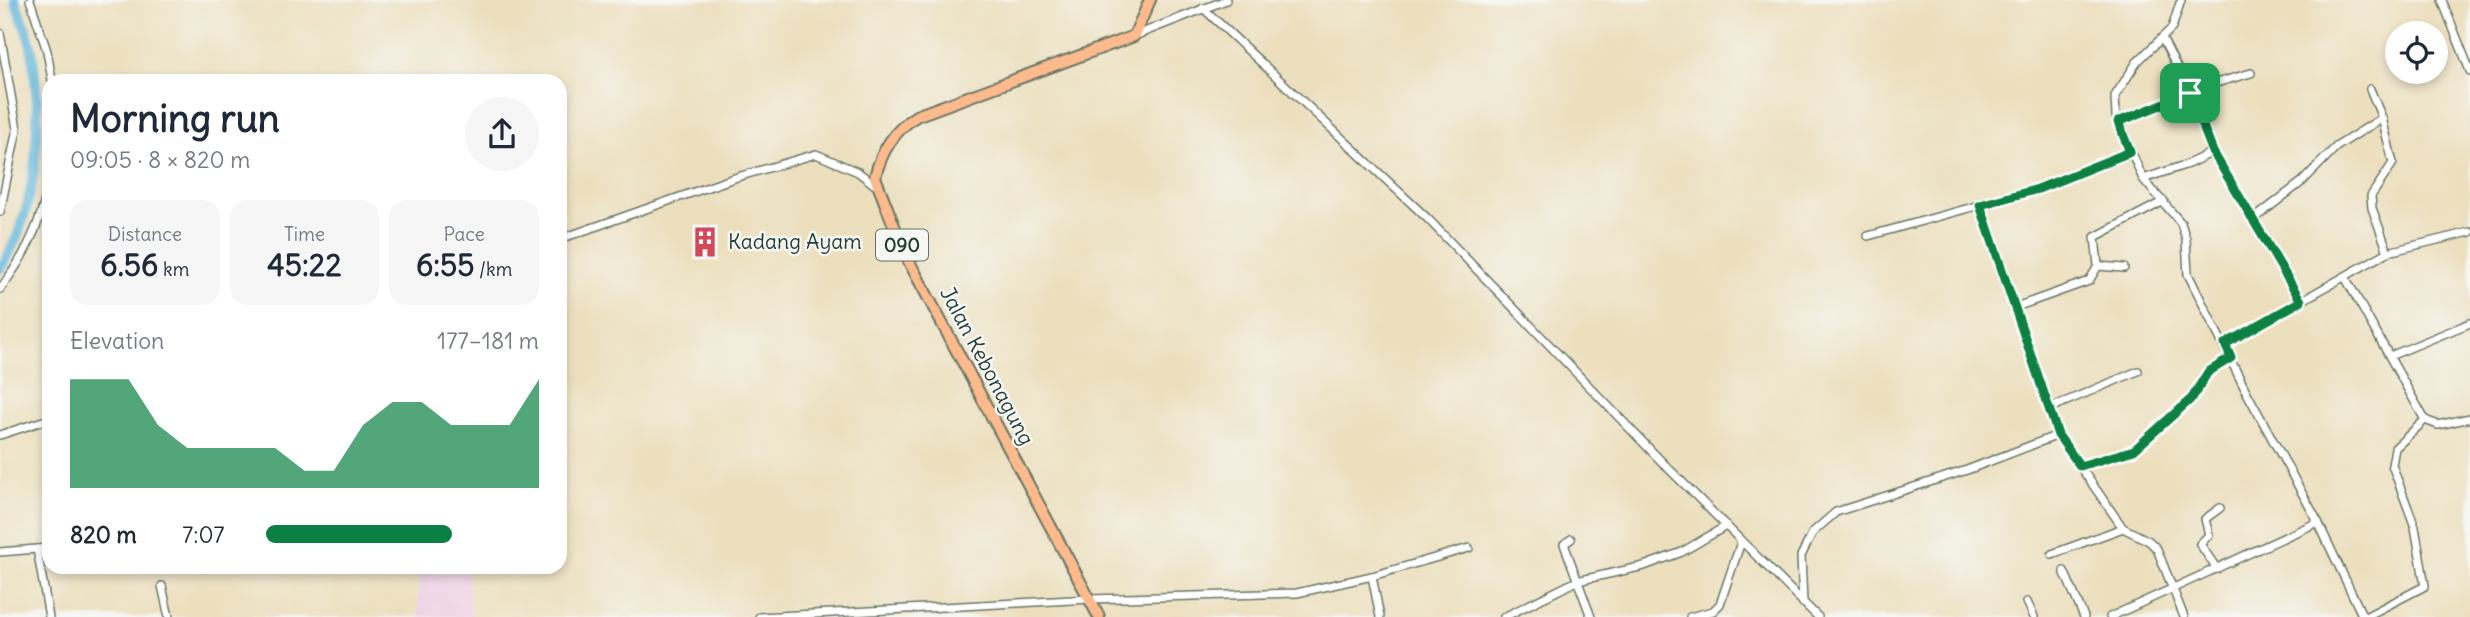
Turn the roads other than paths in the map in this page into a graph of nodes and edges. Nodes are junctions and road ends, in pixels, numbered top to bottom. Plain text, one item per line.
1 (30, 0) edge
2 (1150, 0) edge
3 (1226, 0) edge
4 (2181, 0) edge
5 (2442, 0) edge
6 (1203, 8) junction
7 (0, 33) edge
8 (1134, 36) junction
9 (2162, 38) junction
10 (2470, 71) edge
11 (2251, 73) dead end
12 (51, 74) edge
13 (2370, 89) dead end
14 (2190, 93) junction
15 (2382, 118) junction
16 (2118, 122) junction
17 (2130, 152) junction
18 (2213, 152) junction
19 (2143, 179) junction
20 (875, 185) junction
21 (2164, 201) junction
22 (1980, 205) junction
23 (42, 208) edge
24 (0, 212) edge
25 (2253, 219) junction
26 (2092, 228) dead end
27 (2470, 232) edge
28 (1868, 236) dead end
29 (2095, 237) junction
30 (567, 238) edge
31 (2388, 251) junction
32 (2098, 266) junction
33 (2124, 268) dead end
34 (2345, 276) junction
35 (0, 289) edge
36 (2301, 301) junction
37 (2013, 308) junction
38 (2470, 323) edge
39 (2225, 344) junction
40 (2390, 356) junction
41 (2231, 358) junction
42 (2138, 371) dead end
43 (2048, 409) junction
44 (2470, 418) edge
45 (2425, 419) junction
46 (42, 421) edge
47 (0, 435) edge
48 (2058, 435) junction
49 (2080, 466) junction
50 (2220, 508) dead end
51 (2318, 522) junction
52 (1726, 526) junction
53 (2123, 528) junction
54 (1572, 539) dead end
55 (1741, 542) junction
56 (1469, 548) dead end
57 (37, 549) junction
58 (42, 549) edge
59 (0, 552) edge
60 (2052, 554) dead end
61 (2217, 569) junction
62 (2064, 571) dead end
63 (1372, 576) junction
64 (1577, 581) junction
65 (162, 586) dead end
66 (2173, 589) junction
67 (1090, 599) junction
68 (2027, 601) dead end
69 (1803, 604) junction
70 (49, 617) edge
71 (169, 617) edge
72 (759, 617) edge
73 (1099, 617) edge
74 (1380, 617) edge
75 (1504, 617) edge
76 (1591, 617) edge
77 (1690, 617) edge
78 (1818, 617) edge
79 (2034, 617) edge
80 (2084, 617) edge
81 (2110, 617) edge
82 (2184, 617) edge
83 (2364, 617) edge

1 - 12 street
2 - 8 main road
3 - 6 street
4 - 9 street
5 - 10 street
6 - 8 street
6 - 52 street
7 - 24 street
8 - 20 main road
9 - 14 street
9 - 16 street
11 - 14 street
13 - 15 street
14 - 16 street
14 - 18 street
15 - 25 street
15 - 31 street
16 - 17 street
17 - 19 street
17 - 22 street
18 - 19 street
18 - 25 street
19 - 21 street
20 - 30 street
20 - 67 main road, Jalan Kebonagung / 090
21 - 29 street
21 - 39 street
22 - 28 street
22 - 37 street
23 - 35 street
25 - 36 street
26 - 29 street
27 - 31 street
29 - 32 street
31 - 34 street
32 - 33 street
32 - 37 street
34 - 36 street
34 - 40 street
36 - 39 street
37 - 43 street
38 - 40 street
39 - 41 street
40 - 45 street
41 - 49 street
41 - 51 street
42 - 43 street
43 - 48 street
44 - 45 street
45 - 83 street
46 - 47 street
48 - 49 street
48 - 69 street
49 - 53 street
50 - 61 street
51 - 61 street
51 - 83 street
52 - 55 street
52 - 64 street
53 - 60 street
53 - 66 street
54 - 64 street
55 - 69 street
55 - 77 street
56 - 63 street
57 - 58 street
57 - 59 street
57 - 70 street
61 - 66 street
62 - 80 street
63 - 67 street
63 - 74 street
64 - 75 street
64 - 76 street
65 - 71 street
66 - 81 street
66 - 82 street
67 - 72 street
67 - 73 main road, Jalan Kebonagung / 090
68 - 79 street
69 - 78 street

